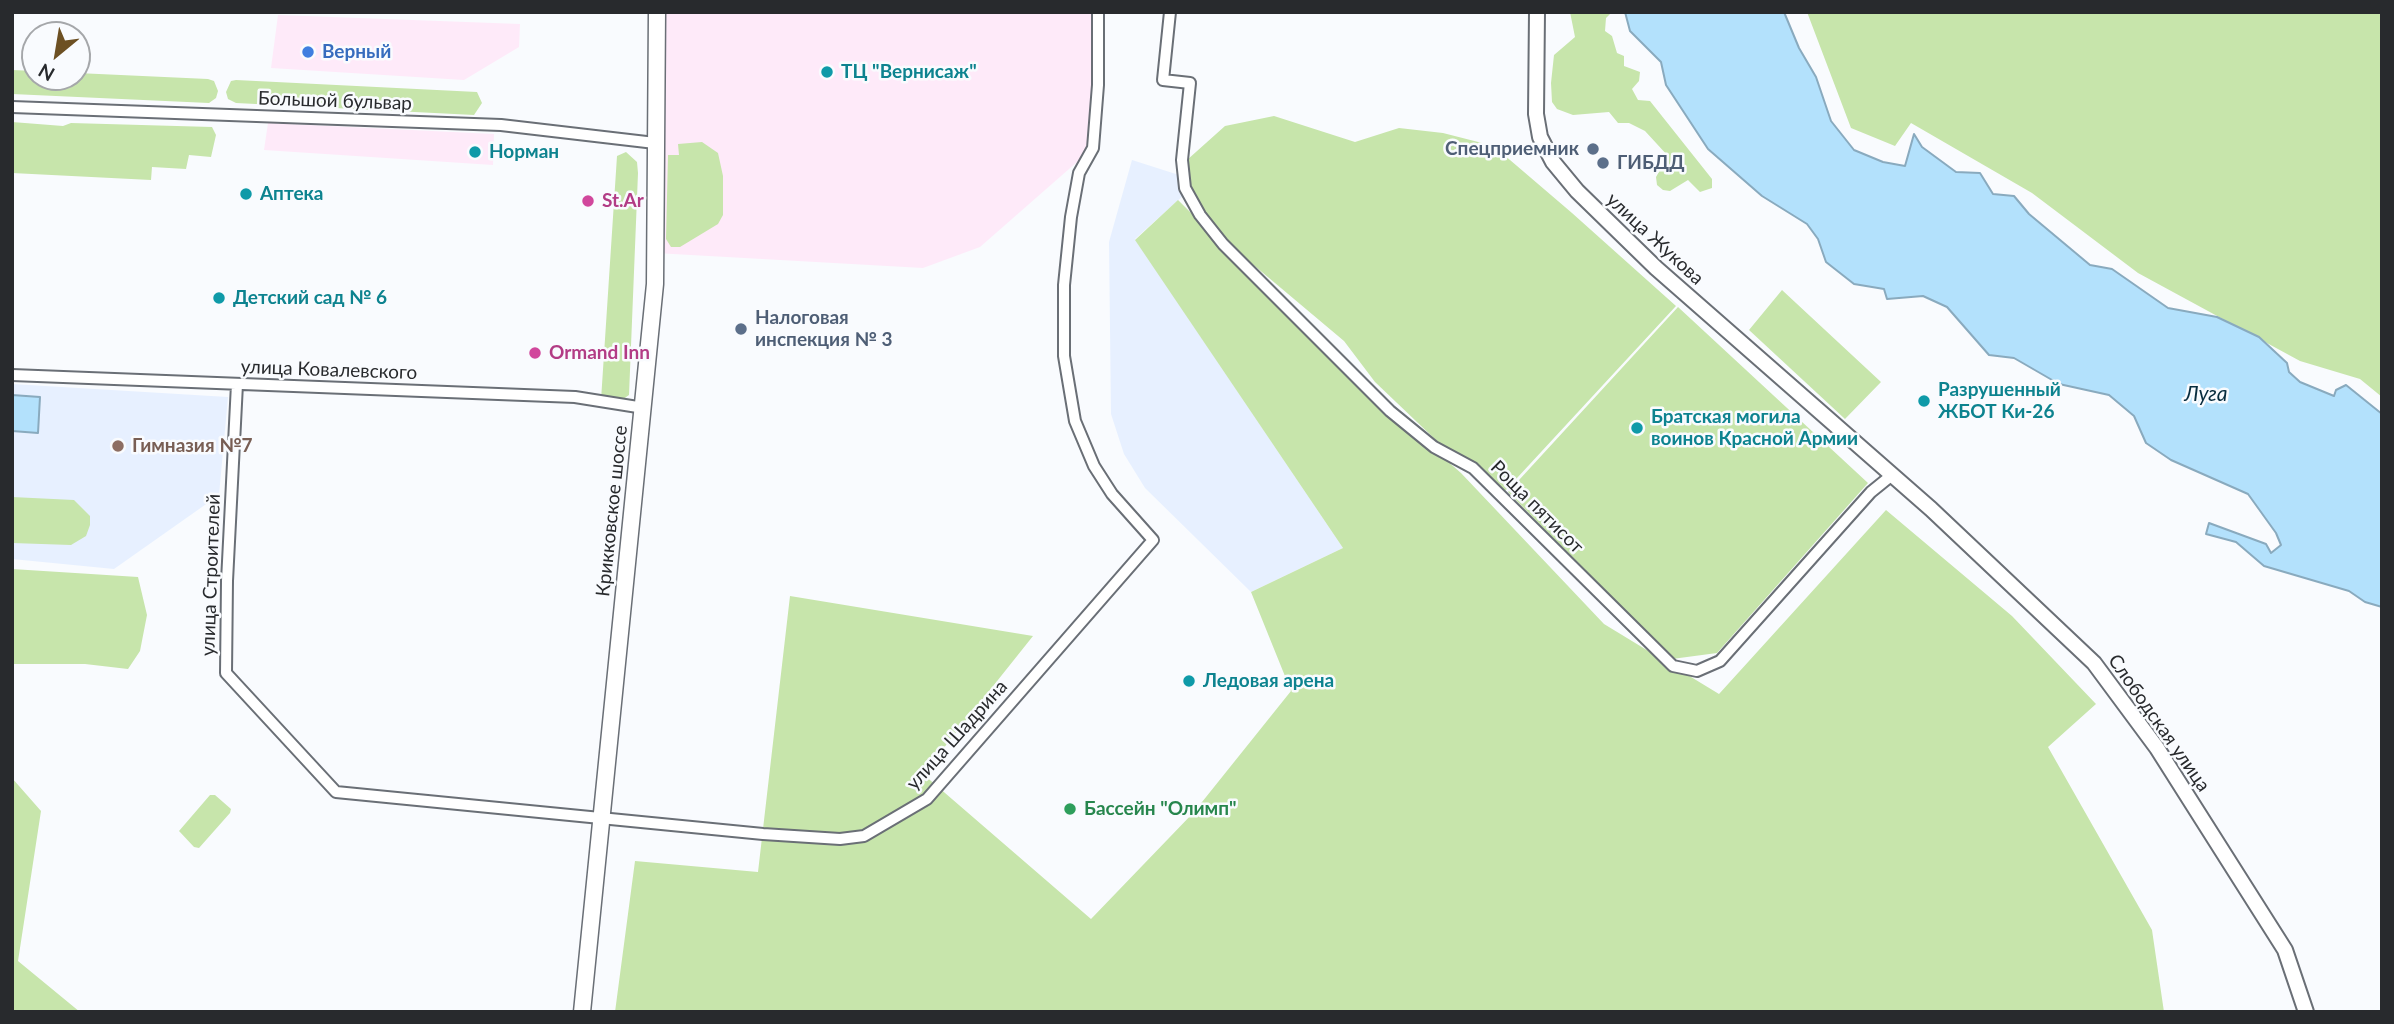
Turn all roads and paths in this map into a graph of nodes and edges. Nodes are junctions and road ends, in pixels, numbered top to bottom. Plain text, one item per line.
1 (648, 12) edge
2 (657, 12) edge
3 (1098, 12) edge
4 (1170, 12) edge
5 (1537, 12) edge
6 (12, 107) edge
7 (650, 142) junction
8 (12, 375) edge
9 (237, 384) junction
10 (1795, 391) joint
11 (640, 407) junction
12 (1892, 475) junction
13 (599, 816) junction
14 (575, 1012) edge
15 (582, 1012) edge
16 (2306, 1012) edge

1 - 7 main road
2 - 7 main road, Крикковское шоссе
3 - 13 street, улица Шадрина
4 - 12 street, Роща пятисот
5 - 10 street, улица Жукова
6 - 7 street, Большой бульвар
7 - 11 main road, Крикковское шоссе
8 - 9 street, улица Ковалевского
9 - 11 street, улица Ковалевского
9 - 13 street, улица Строителей
10 - 12 street, Слободская улица
11 - 13 main road, Крикковское шоссе
12 - 16 street, Слободская улица
13 - 14 main road
13 - 15 main road, Крикковское шоссе

